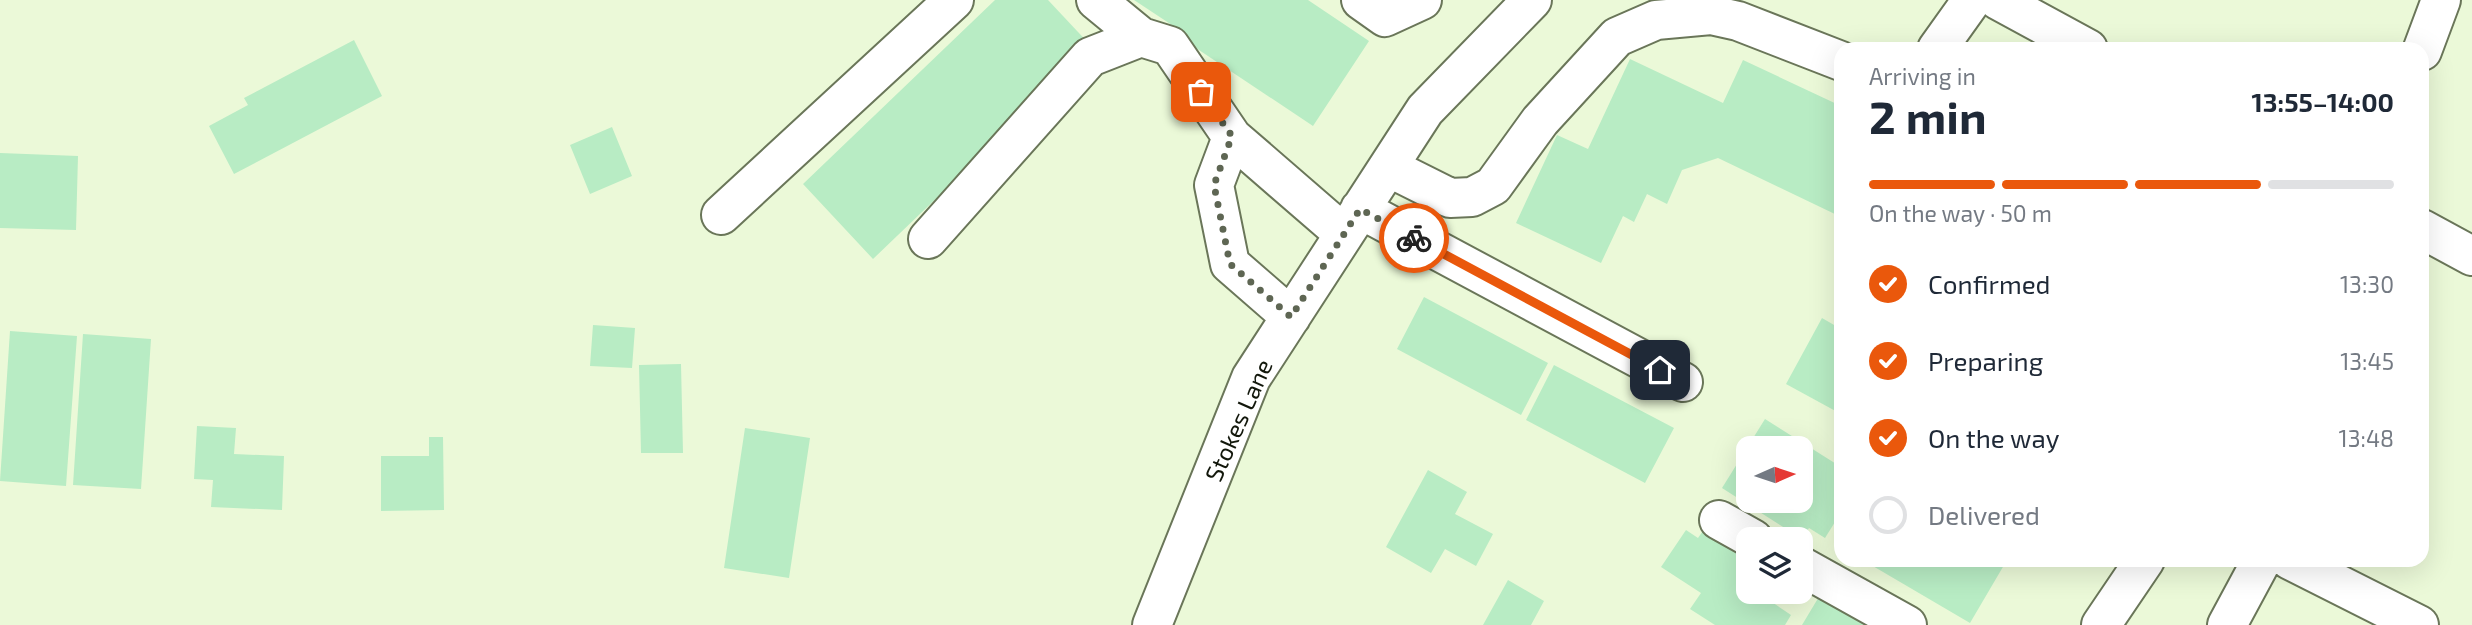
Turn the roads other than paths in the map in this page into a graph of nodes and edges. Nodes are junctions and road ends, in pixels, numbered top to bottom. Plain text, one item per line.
1 (954, 0) edge
2 (1096, 0) edge
3 (1361, 0) edge
4 (1422, 0) edge
5 (1532, 0) edge
6 (1972, 0) edge
7 (1998, 0) edge
8 (2441, 0) edge
9 (1141, 37) junction
10 (1942, 42) edge
11 (2075, 42) edge
12 (2425, 42) edge
13 (1834, 58) edge
14 (1232, 136) junction
15 (1388, 167) junction
16 (721, 215) dead end
17 (1352, 222) junction
18 (2429, 233) edge
19 (929, 239) dead end
20 (2472, 256) edge
21 (1291, 317) junction
22 (1683, 382) dead end
23 (1719, 520) dead end
24 (1736, 530) edge
25 (2140, 567) edge
26 (2258, 567) edge
27 (2304, 567) edge
28 (1813, 573) edge
29 (1152, 625) edge
30 (1907, 625) edge
31 (2101, 625) edge
32 (2227, 625) edge
33 (2419, 625) edge

1 - 16 street
2 - 9 street
3 - 4 street
5 - 15 street, Stokes Lane
6 - 10 street
7 - 11 street
8 - 12 street
9 - 14 street
9 - 19 street
13 - 15 street
14 - 17 street
14 - 21 street
15 - 17 street, Stokes Lane
17 - 21 street, Stokes Lane
17 - 22 street
18 - 20 street
21 - 29 street, Stokes Lane
23 - 24 street
25 - 31 street
26 - 32 street
27 - 33 street
28 - 30 street

